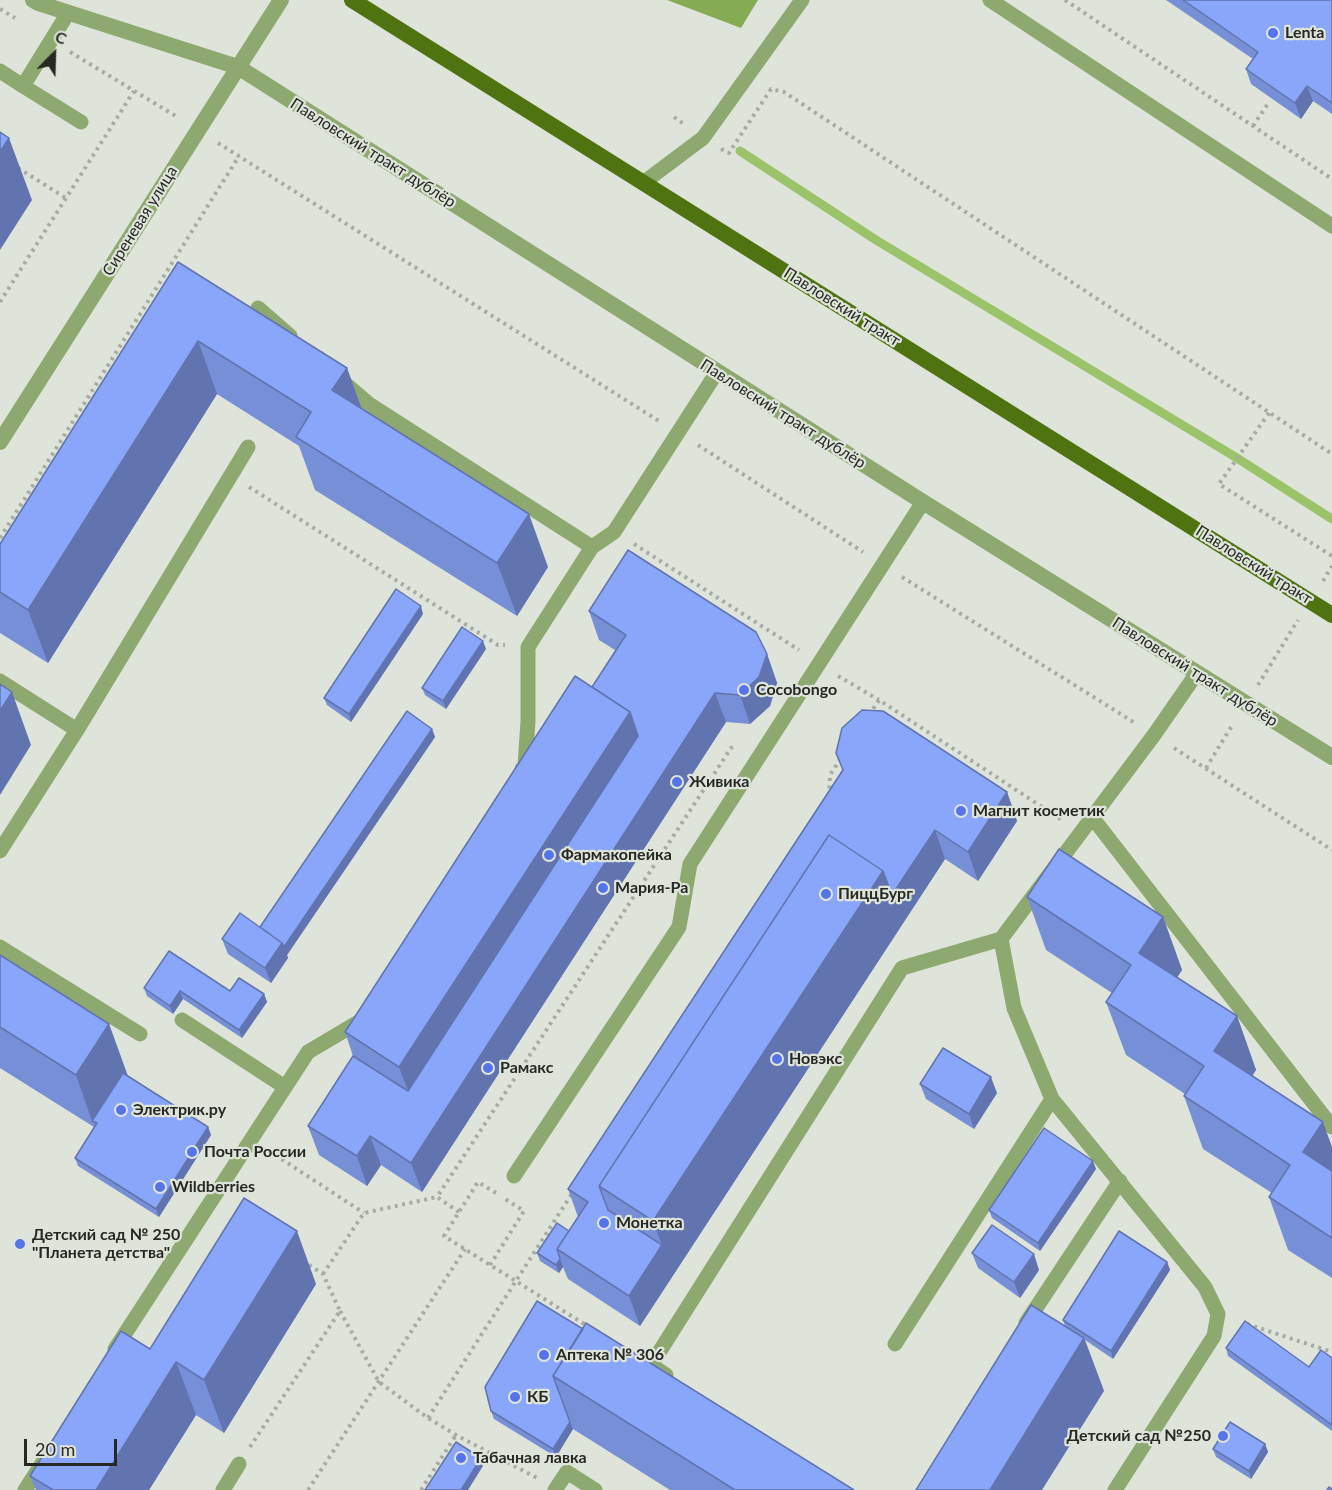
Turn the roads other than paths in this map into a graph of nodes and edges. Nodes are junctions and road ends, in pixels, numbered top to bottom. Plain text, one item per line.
1 (33, 0) edge
2 (281, 0) edge
3 (352, 0) edge
4 (802, 0) edge
5 (990, 0) edge
6 (69, 13) junction
7 (238, 67) junction
8 (0, 71) edge
9 (23, 86) junction
10 (81, 122) dead end
11 (643, 183) junction
12 (1332, 226) edge
13 (258, 308) dead end
14 (301, 345) edge
15 (717, 372) junction
16 (335, 375) edge
17 (0, 442) edge
18 (248, 447) dead end
19 (923, 502) junction
20 (592, 546) junction
21 (1332, 615) edge
22 (1197, 673) junction
23 (0, 681) edge
24 (77, 730) junction
25 (1331, 754) edge
26 (512, 785) edge
27 (1092, 817) junction
28 (0, 851) edge
29 (1001, 939) junction
30 (0, 947) edge
31 (369, 1010) edge
32 (182, 1020) dead end
33 (140, 1034) dead end
34 (285, 1087) junction
35 (1053, 1099) junction
36 (1332, 1127) edge
37 (514, 1176) dead end
38 (1120, 1181) junction
39 (1018, 1335) edge
40 (895, 1344) dead end
41 (108, 1361) edge
42 (680, 1384) edge
43 (50, 1450) edge
44 (239, 1464) road end
45 (556, 1489) edge
46 (25, 1490) edge
47 (223, 1490) edge
48 (595, 1490) edge
49 (1115, 1490) edge

1 - 6 street, Павловский тракт дублёр
2 - 7 street, Сиреневая улица
3 - 11 main road, Павловский тракт
4 - 11 lane
5 - 12 lane
6 - 7 street, Павловский тракт дублёр
6 - 9 lane
7 - 15 street, Павловский тракт дублёр
7 - 17 street, Сиреневая улица
8 - 9 lane
9 - 10 lane
11 - 21 main road, Павловский тракт
13 - 14 lane
15 - 19 street, Павловский тракт дублёр
15 - 20 lane
16 - 20 lane
18 - 24 lane
19 - 22 street, Павловский тракт дублёр
19 - 37 lane
20 - 26 lane
22 - 25 street, Павловский тракт дублёр
22 - 27 lane
23 - 24 lane
24 - 28 lane
27 - 29 lane
27 - 36 lane
29 - 35 lane
29 - 42 lane
30 - 33 lane
31 - 34 lane
32 - 34 lane
34 - 41 lane
35 - 38 lane
35 - 40 lane
38 - 39 lane
38 - 49 lane
43 - 46 lane
44 - 47 lane
45 - 48 lane

